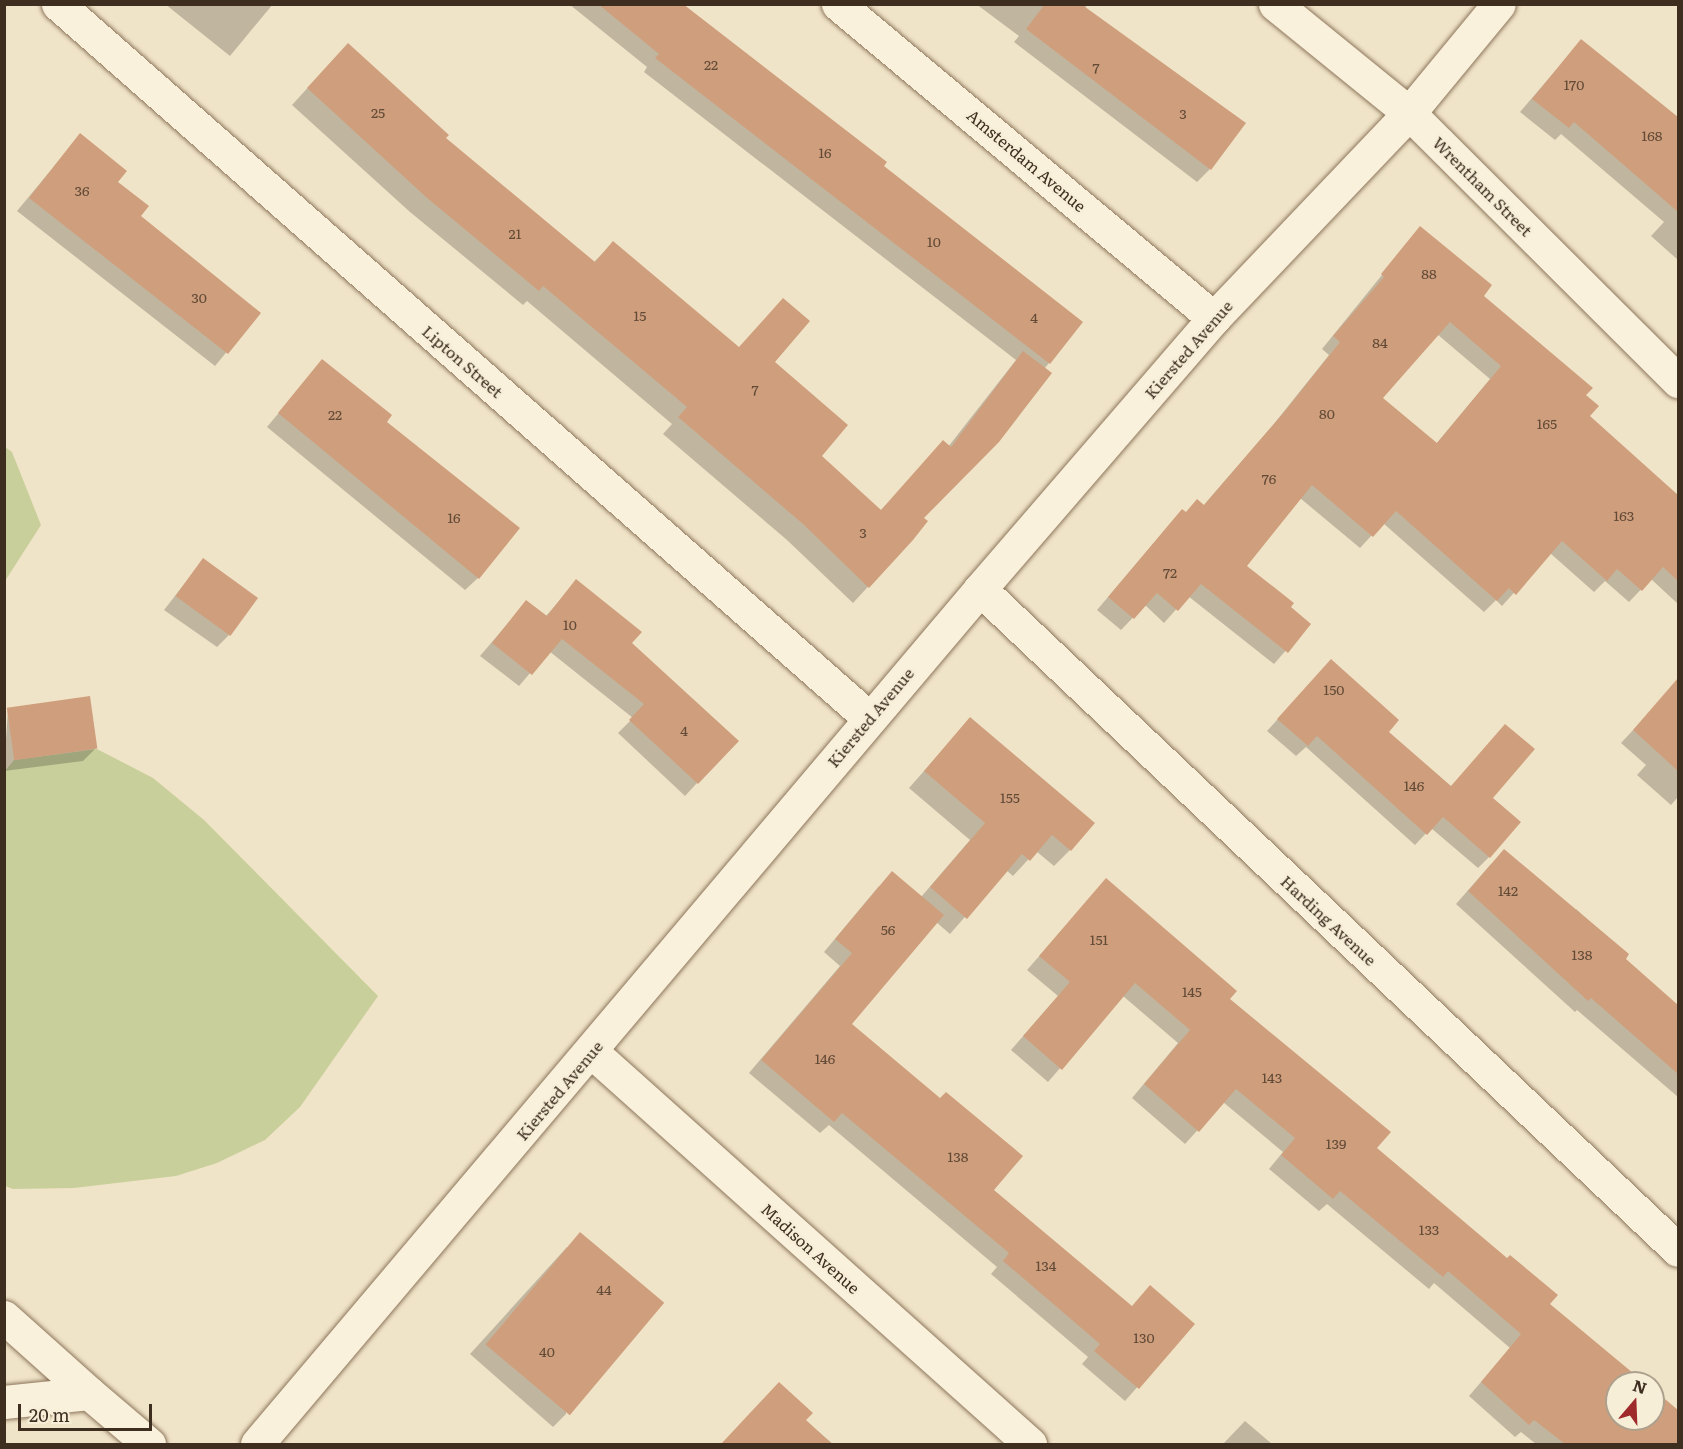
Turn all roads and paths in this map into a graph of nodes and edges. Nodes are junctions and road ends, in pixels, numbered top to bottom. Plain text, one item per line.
1 (58, 4) edge
2 (838, 4) edge
3 (1275, 4) edge
4 (1499, 4) edge
5 (1409, 113) junction
6 (1214, 318) junction
7 (1678, 381) edge
8 (980, 589) junction
9 (868, 718) junction
10 (592, 1052) junction
11 (1678, 1250) edge
12 (4, 1317) edge
13 (88, 1393) junction
14 (4, 1402) edge
15 (149, 1444) edge
16 (257, 1444) edge
17 (1030, 1444) edge

1 - 9 street, Lipton Street
2 - 6 street, Amsterdam Avenue
3 - 5 street, Wrentham Street
4 - 5 street, Kiersted Avenue
5 - 6 street, Kiersted Avenue
5 - 7 street, Wrentham Street
6 - 8 street, Kiersted Avenue
8 - 9 street, Kiersted Avenue
8 - 11 street, Harding Avenue
9 - 10 street, Kiersted Avenue
10 - 16 street, Kiersted Avenue
10 - 17 street, Madison Avenue
12 - 13 street
13 - 14 street
13 - 15 street

